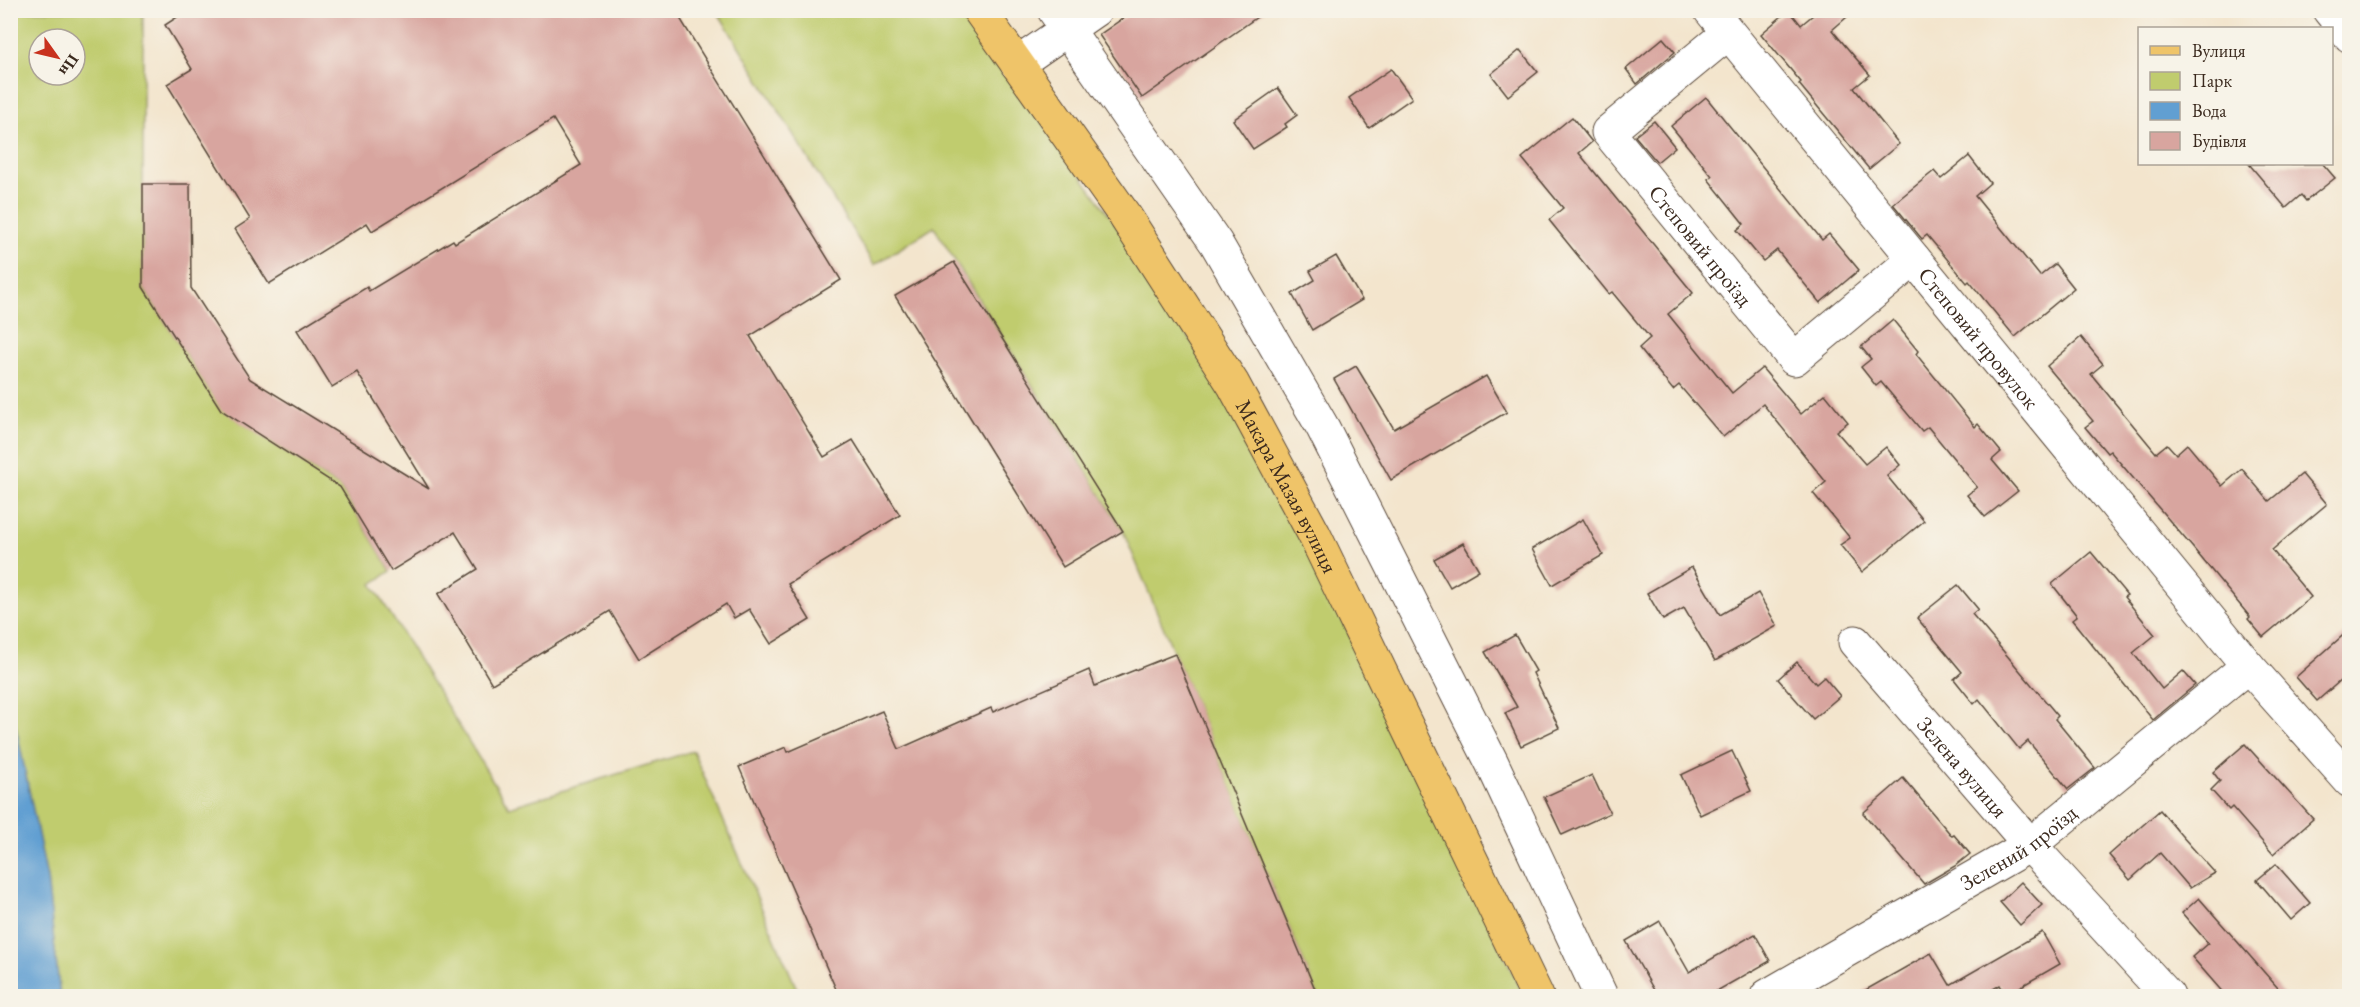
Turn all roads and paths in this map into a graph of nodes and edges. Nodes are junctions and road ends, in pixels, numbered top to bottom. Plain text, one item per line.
1 (979, 10) edge
2 (1095, 10) edge
3 (2329, 10) edge
4 (1060, 20) edge
5 (1719, 22) edge
6 (2349, 36) edge
7 (1017, 64) junction
8 (1914, 259) junction
9 (1855, 642) dead end
10 (2248, 666) junction
11 (2349, 781) edge
12 (2030, 845) junction
13 (1537, 996) edge
14 (1601, 996) edge
15 (1767, 996) edge
16 (2168, 996) edge

1 - 7 main road, Макара Мазая вулиця
2 - 4 street
3 - 6 street
4 - 7 street
4 - 14 street
5 - 8 street, Степовий провулок
5 - 8 street, Степовий проїзд
7 - 13 main road, Макара Мазая вулиця
8 - 10 street, Степовий провулок
9 - 12 street, Зелена вулиця
10 - 11 street, Степовий провулок
10 - 12 street, Зелений проїзд
12 - 15 street, Зелений проїзд
12 - 16 street, Зелена вулиця

